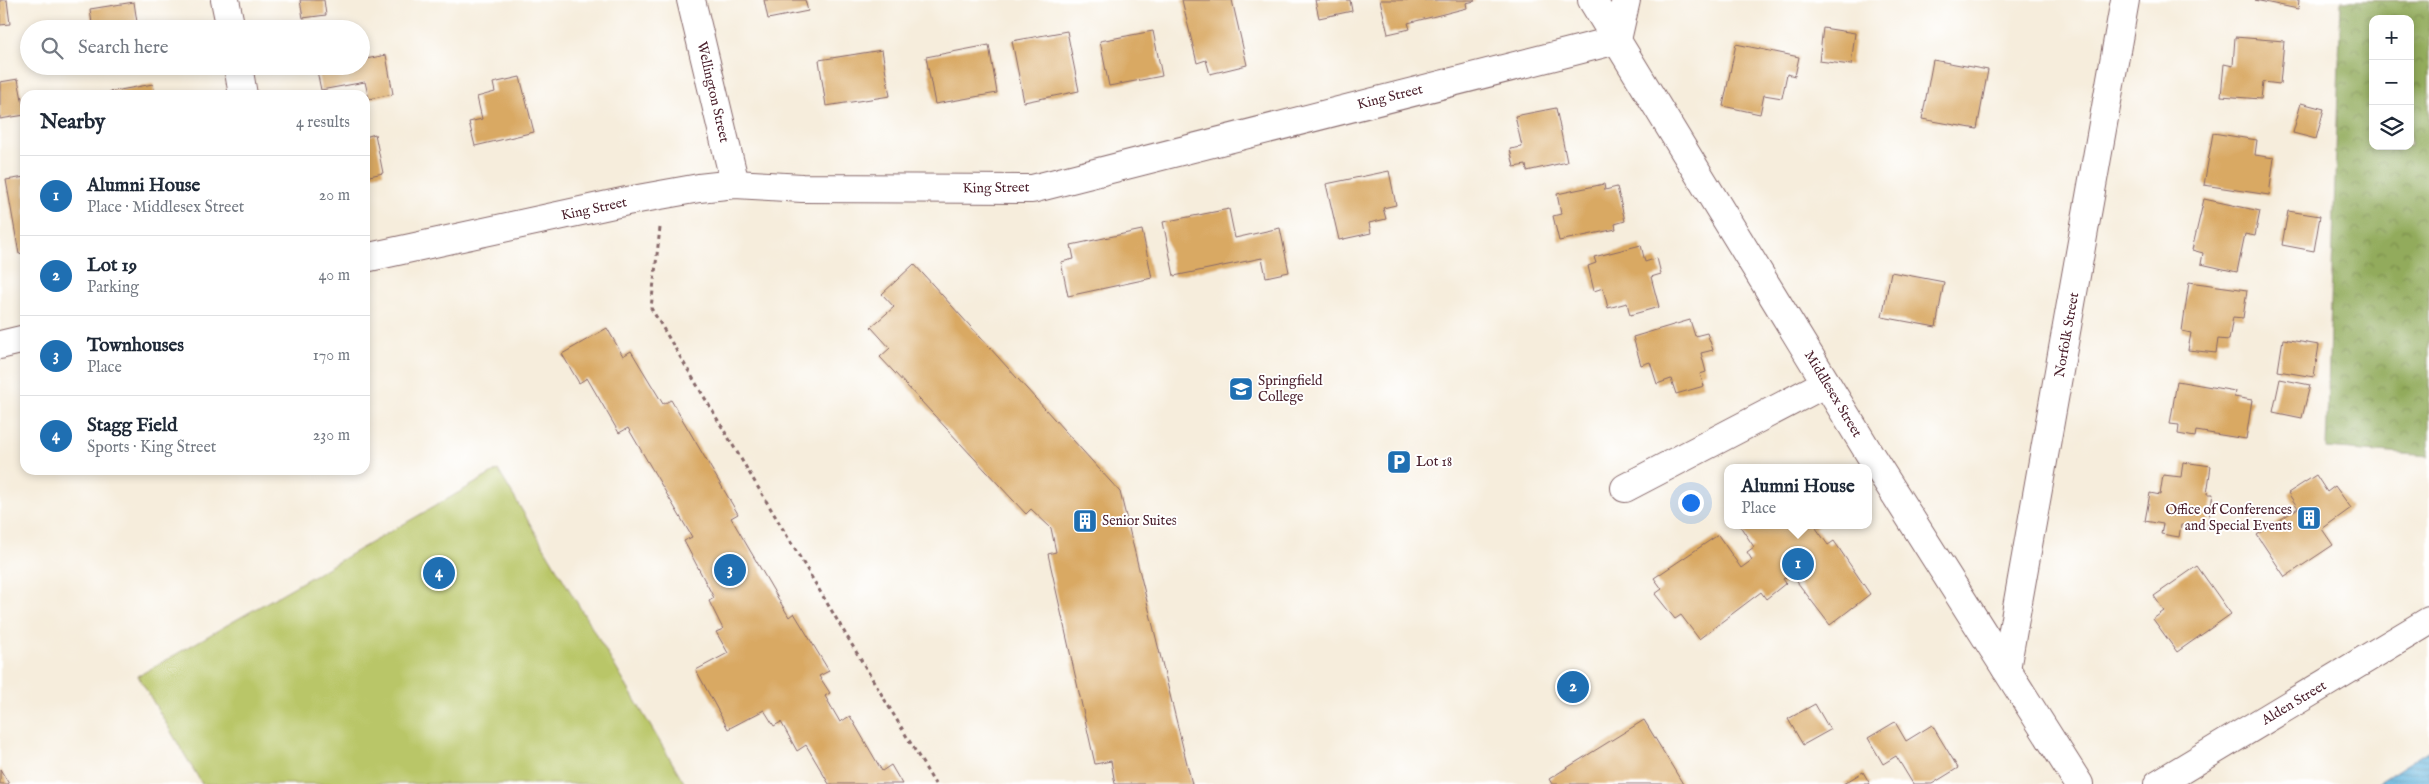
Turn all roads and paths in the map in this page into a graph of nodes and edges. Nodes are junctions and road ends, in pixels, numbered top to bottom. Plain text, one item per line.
1 (225, 0) edge
2 (691, 0) edge
3 (1592, 0) edge
4 (1626, 0) edge
5 (2125, 0) edge
6 (228, 20) edge
7 (1617, 40) junction
8 (240, 75) edge
9 (242, 90) edge
10 (735, 184) junction
11 (663, 195) junction
12 (370, 257) edge
13 (20, 340) edge
14 (0, 345) edge
15 (1826, 382) junction
16 (1625, 488) dead end
17 (2429, 622) edge
18 (2006, 669) junction
19 (935, 784) edge
20 (2079, 784) edge
21 (2158, 784) edge

1 - 6 street
2 - 10 street, Wellington Street
3 - 7 street, Middlesex Street
4 - 7 street
5 - 18 street, Norfolk Street
7 - 10 street, King Street
7 - 15 street, Middlesex Street
8 - 9 street
10 - 11 street, King Street
11 - 12 street, King Street
11 - 19 path
13 - 14 street
15 - 16 street
15 - 18 street, Middlesex Street
17 - 21 street, Alden Street
18 - 20 street, Middlesex Street

